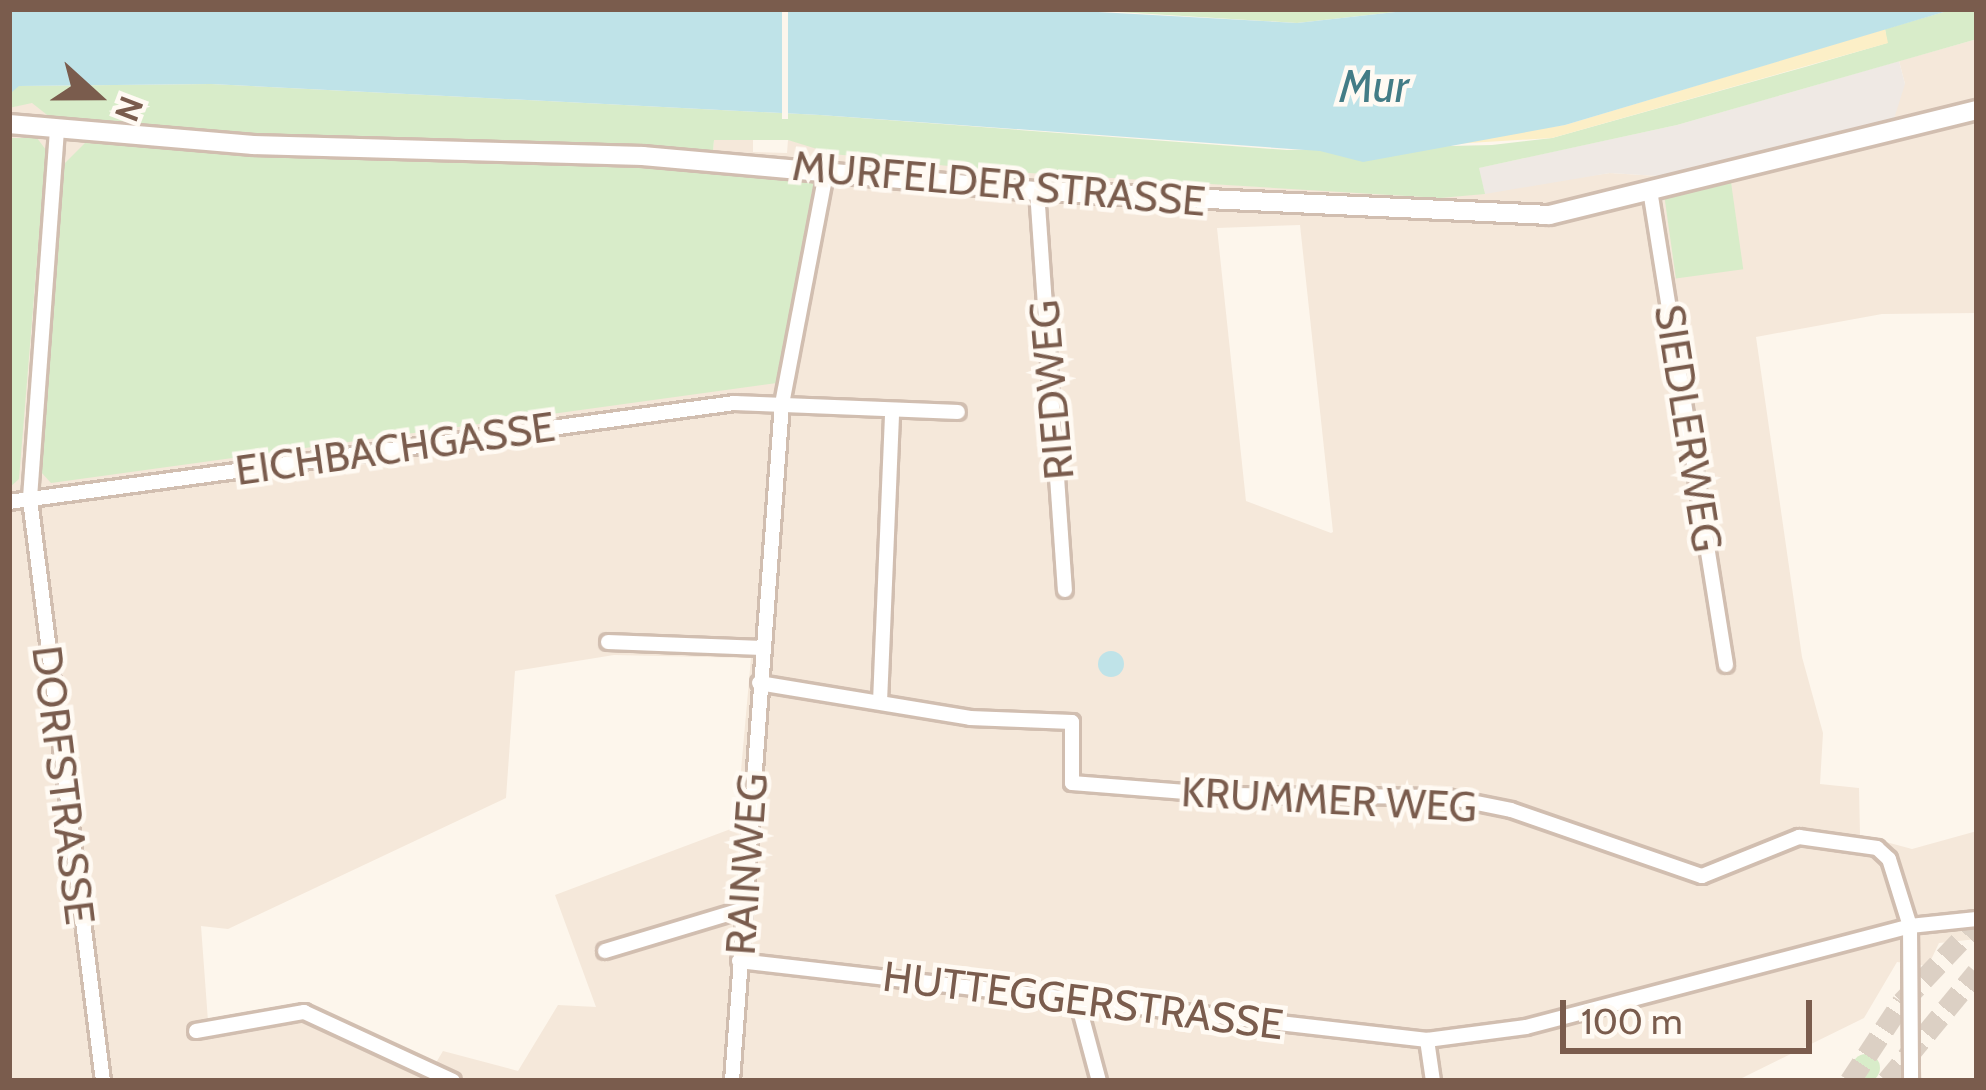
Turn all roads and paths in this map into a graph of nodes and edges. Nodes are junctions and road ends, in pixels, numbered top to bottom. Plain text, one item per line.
1 (1977, 110) edge
2 (9, 124) edge
3 (57, 130) junction
4 (827, 169) junction
5 (1650, 190) junction
6 (1037, 191) junction
7 (782, 404) junction
8 (892, 410) junction
9 (958, 412) dead end
10 (30, 499) junction
11 (9, 502) edge
12 (1065, 590) dead end
13 (608, 642) dead end
14 (762, 648) junction
15 (1726, 665) dead end
16 (759, 682) junction
17 (880, 702) junction
18 (741, 910) junction
19 (1977, 919) edge
20 (1910, 926) junction
21 (605, 951) dead end
22 (739, 961) junction
23 (1077, 999) junction
24 (196, 1031) dead end
25 (1427, 1040) junction
26 (426, 1076) edge
27 (104, 1081) edge
28 (453, 1081) edge
29 (732, 1081) edge
30 (1099, 1081) edge
31 (1433, 1081) edge
32 (1911, 1081) edge

1 - 5 street, MURFELDER STRASSE
2 - 3 street, MURFELDER STRASSE
3 - 4 street, MURFELDER STRASSE
3 - 10 street, DORFSTRASSE
4 - 6 street, MURFELDER STRASSE
4 - 7 street, RAINWEG
5 - 6 street, MURFELDER STRASSE
5 - 15 street, SIEDLERWEG
6 - 12 street, RIEDWEG
7 - 8 street
7 - 10 street, EICHBACHGASSE
7 - 14 street, RAINWEG
8 - 9 street
8 - 17 street
10 - 11 street, EICHBACHGASSE
10 - 27 street, DORFSTRASSE
13 - 14 street
14 - 16 street, RAINWEG
16 - 17 street, KRUMMER WEG
16 - 18 street, RAINWEG
17 - 20 street, KRUMMER WEG
18 - 21 street
18 - 22 street, RAINWEG
19 - 20 street, HUTTEGGERSTRASSE
20 - 25 street, HUTTEGGERSTRASSE
20 - 32 street
22 - 23 street, HUTTEGGERSTRASSE
22 - 29 street, RAINWEG
23 - 25 street, HUTTEGGERSTRASSE
23 - 30 street
24 - 26 street
25 - 31 street
26 - 28 street

